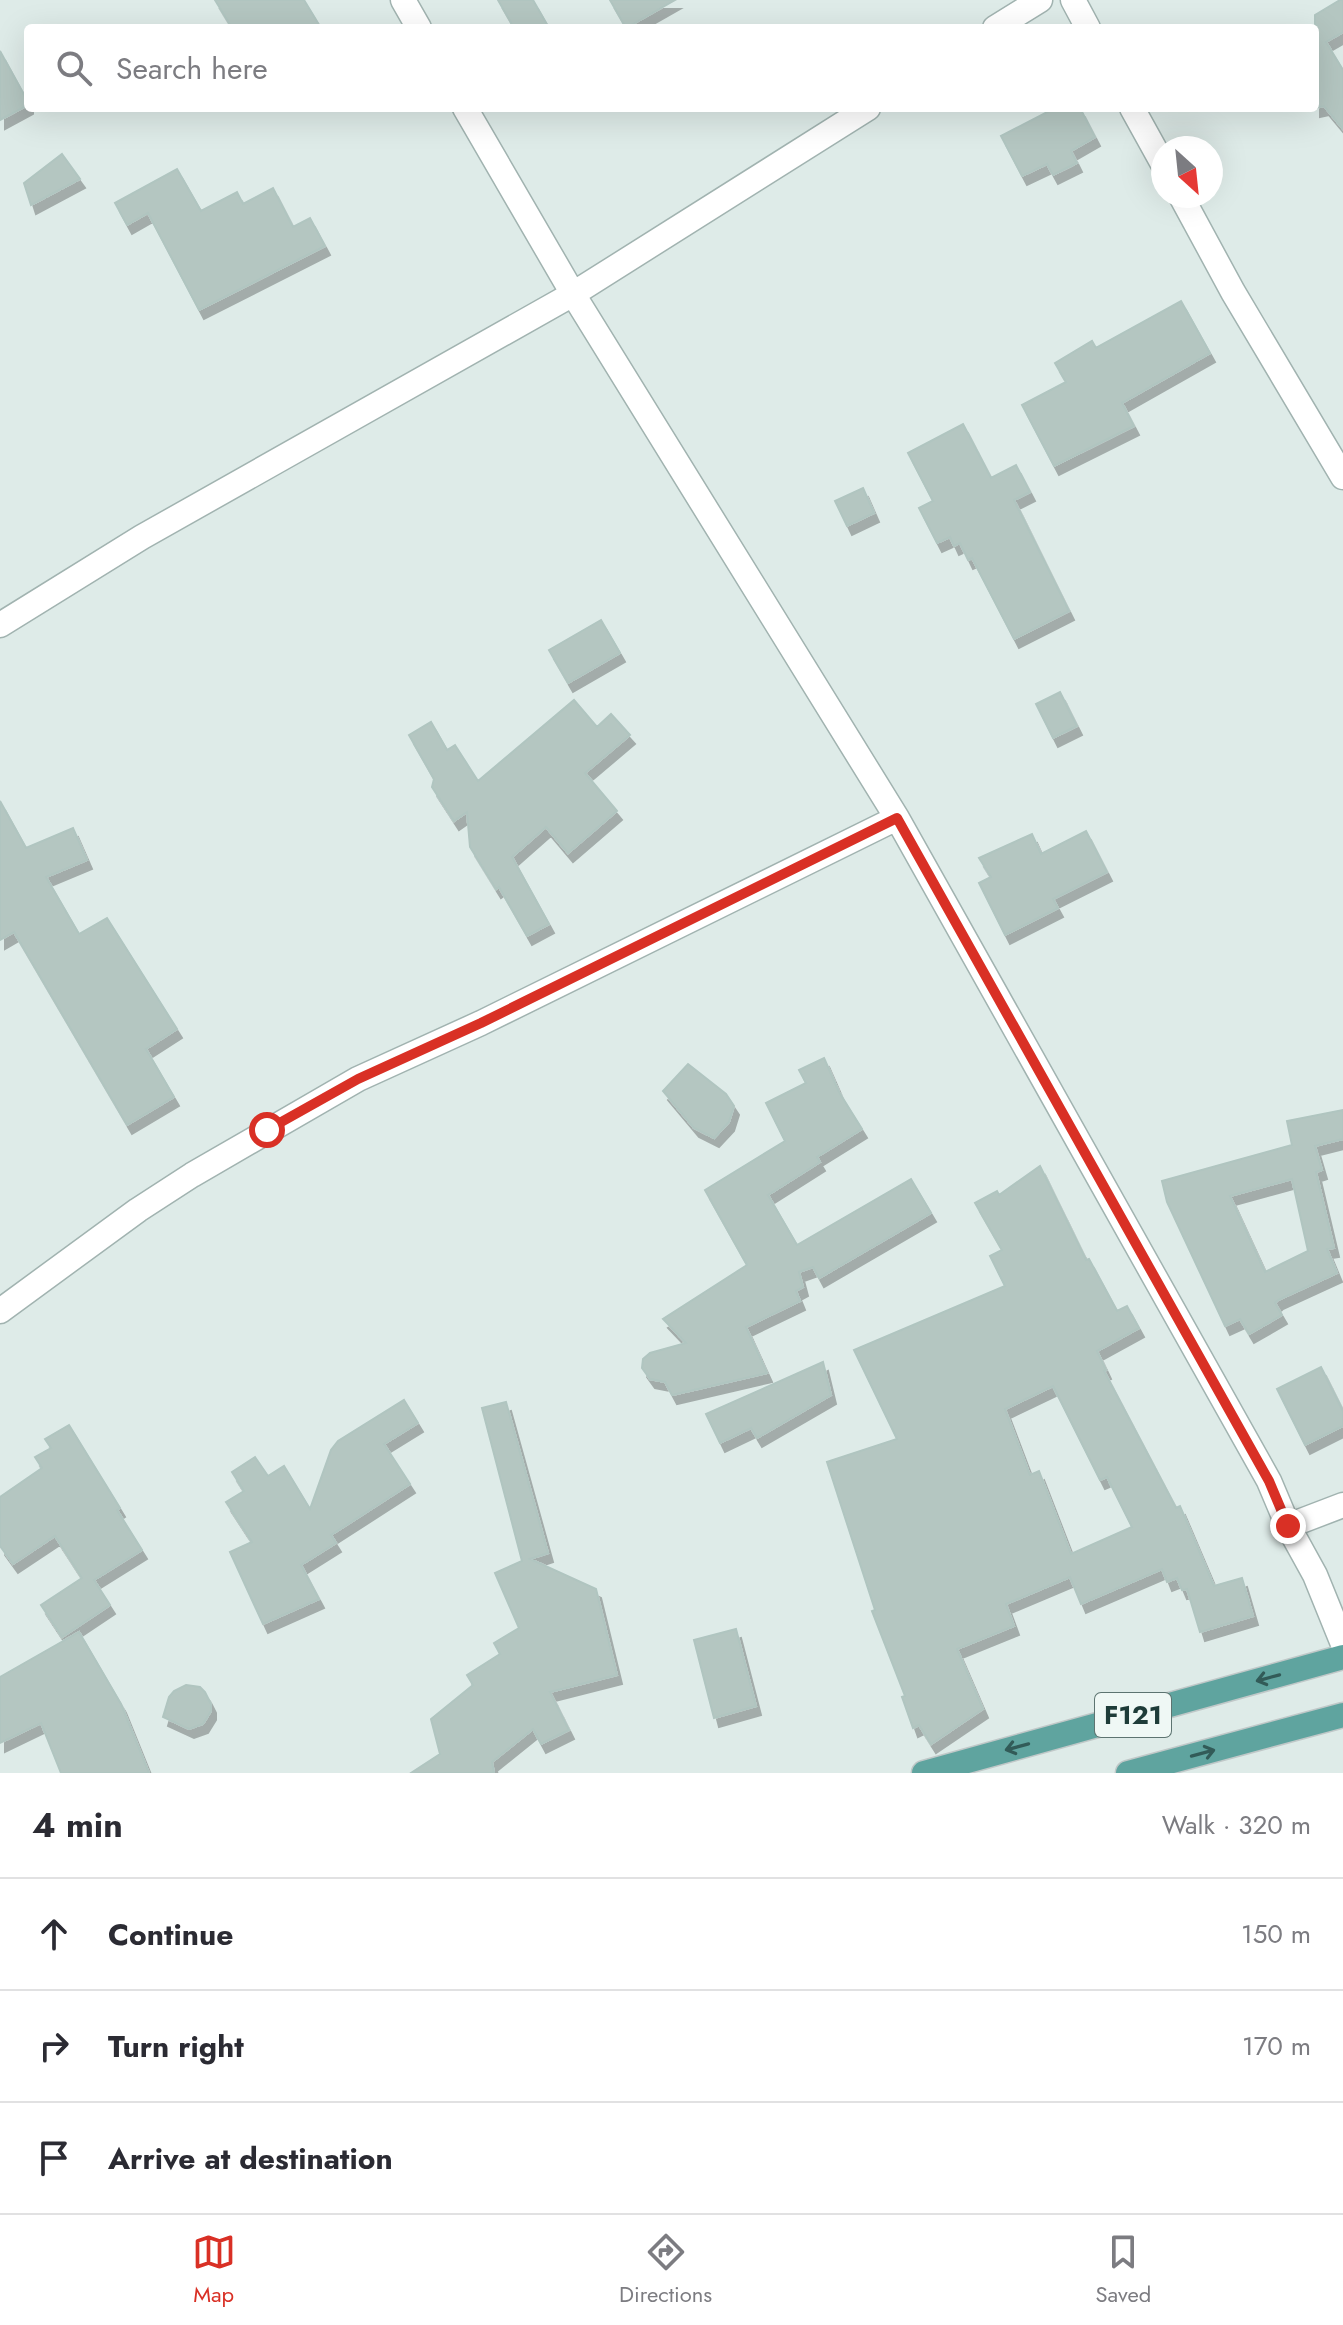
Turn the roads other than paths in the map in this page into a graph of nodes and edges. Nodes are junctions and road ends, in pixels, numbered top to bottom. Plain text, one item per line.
1 (403, 0) edge
2 (1040, 0) edge
3 (1073, 0) edge
4 (417, 24) edge
5 (1001, 24) edge
6 (1086, 24) edge
7 (467, 112) edge
8 (862, 112) edge
9 (1134, 112) edge
10 (1151, 142) edge
11 (1188, 208) edge
12 (573, 294) junction
13 (1343, 477) edge
14 (0, 625) edge
15 (897, 818) junction
16 (0, 1311) edge
17 (1343, 1505) edge
18 (1288, 1526) junction
19 (1343, 1644) edge
20 (1343, 1657) edge
21 (1343, 1715) edge
22 (924, 1773) edge
23 (1128, 1773) edge

1 - 4 street
2 - 5 street
3 - 6 street
7 - 12 street
8 - 12 street
9 - 10 street
11 - 13 street
12 - 14 street
12 - 15 street
15 - 16 street
15 - 18 street
17 - 18 street
18 - 19 street
20 -> 22 main road, F121
23 -> 21 main road, F121

